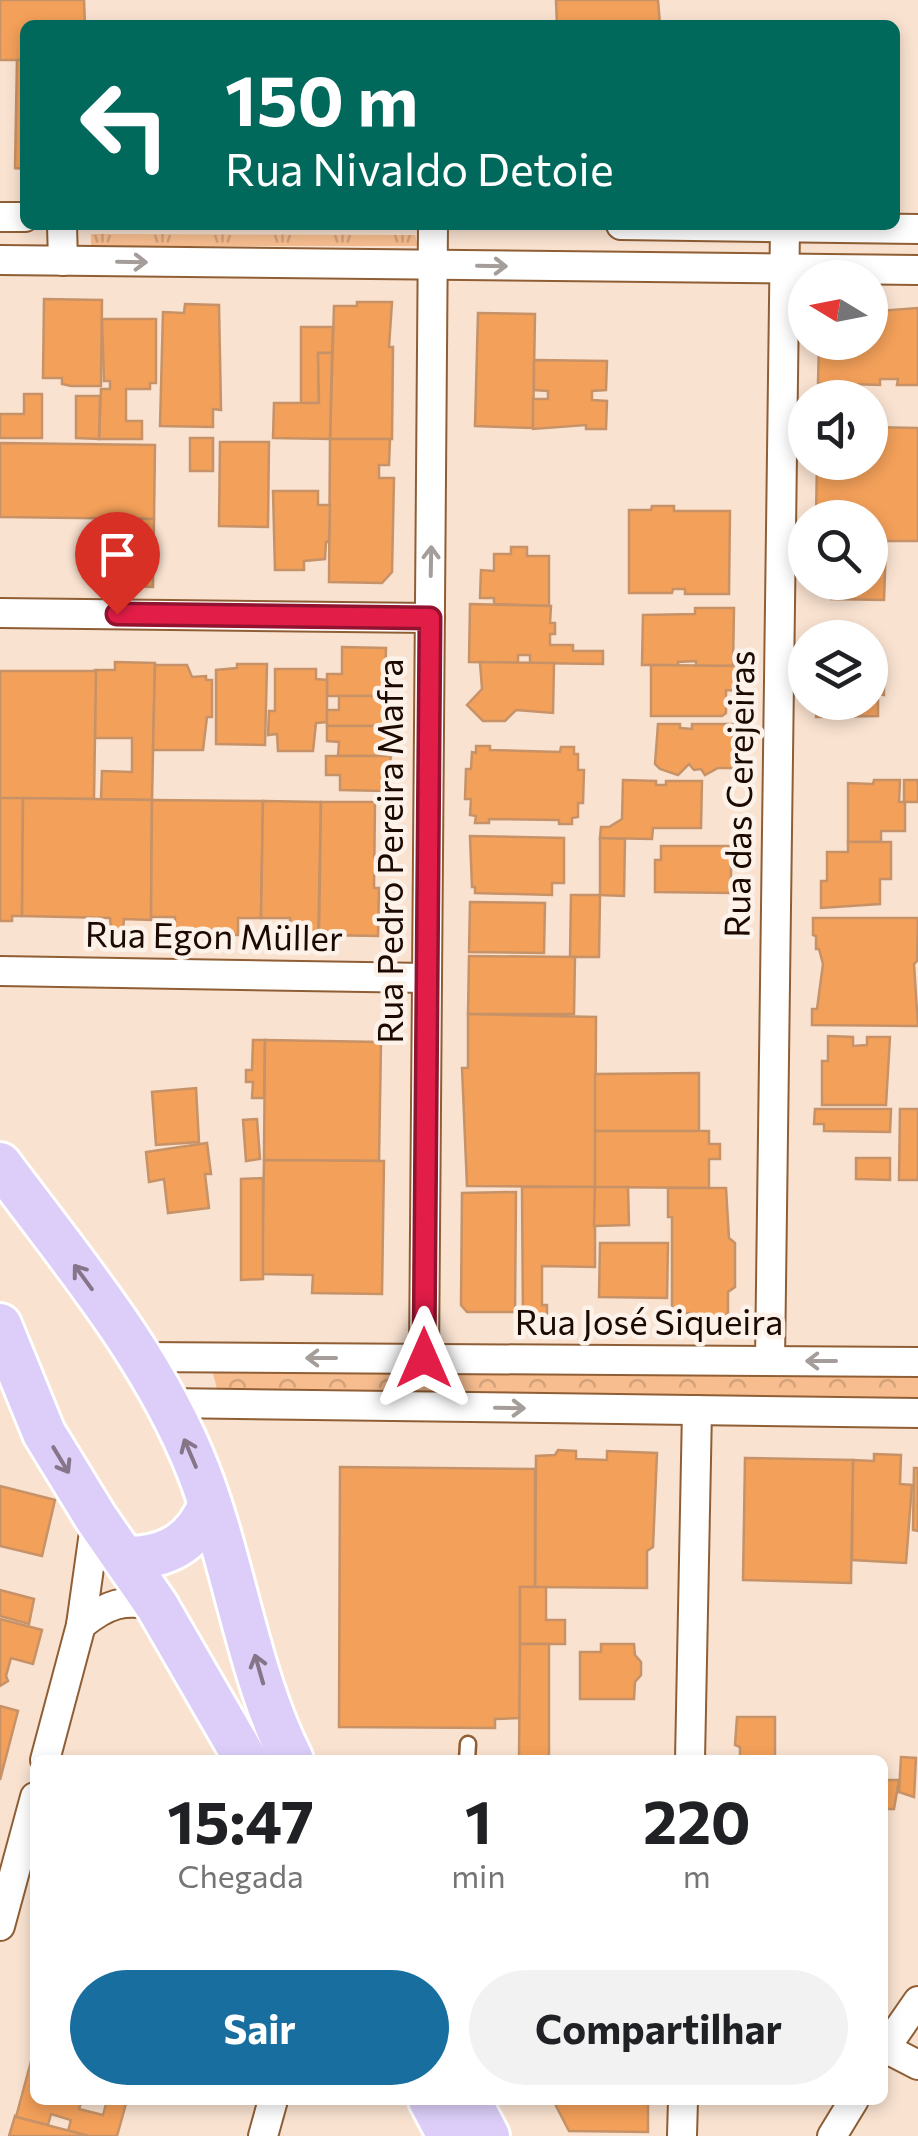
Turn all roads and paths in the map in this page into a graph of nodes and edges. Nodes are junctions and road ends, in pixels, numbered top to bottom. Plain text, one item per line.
1 (62, 230) edge
2 (434, 230) edge
3 (785, 230) edge
4 (0, 260) edge
5 (63, 261) junction
6 (434, 265) junction
7 (785, 269) junction
8 (918, 270) edge
9 (0, 613) edge
10 (430, 618) junction
11 (0, 971) edge
12 (428, 978) junction
13 (0, 1164) edge
14 (0, 1325) edge
15 (140, 1357) junction
16 (424, 1358) junction
17 (770, 1361) junction
18 (918, 1362) edge
19 (168, 1403) junction
20 (697, 1410) junction
21 (918, 1413) edge
22 (210, 1504) junction
23 (96, 1518) junction
24 (125, 1558) junction
25 (157, 1606) junction
26 (82, 1625) junction
27 (468, 1744) dead end
28 (46, 1755) edge
29 (243, 1755) edge
30 (290, 1755) edge
31 (467, 1755) edge
32 (690, 1755) edge
33 (30, 1815) edge
34 (0, 1926) edge
35 (918, 2000) edge
36 (888, 2045) edge
37 (888, 2053) edge
38 (918, 2065) edge
39 (272, 2105) edge
40 (433, 2105) edge
41 (472, 2105) edge
42 (682, 2105) edge
43 (851, 2105) edge
44 (264, 2136) edge
45 (449, 2136) edge
46 (488, 2136) edge
47 (682, 2136) edge
48 (832, 2136) edge

1 - 5 street
2 - 6 street, Rua Pedro Pereira Mafra
3 - 7 street, Rua das Cerejeiras
4 - 5 street
5 -> 6 street
6 -> 7 street
10 -> 6 street, Rua Pedro Pereira Mafra
7 - 8 street
7 - 17 street, Rua das Cerejeiras
9 - 10 street
10 - 12 street, Rua Pedro Pereira Mafra
11 - 12 street, Rua Egon Müller
12 - 16 street, Rua Pedro Pereira Mafra
15 -> 13 main road
14 -> 23 main road
16 -> 15 street, Rua José Siqueira
15 - 19 main road
16 - 17 street, Rua José Siqueira
18 -> 17 street, Rua José Siqueira
19 -> 20 street
22 -> 19 main road
20 - 21 street
20 - 32 street
22 - 24 main road
30 -> 22 main road
23 - 24 main road
23 - 26 street
24 - 25 main road
24 - 26 street
25 - 26 street
25 - 29 main road
26 - 28 street
27 - 31 lane
33 - 34 street
35 - 36 street
37 - 38 street
39 - 44 street
40 - 45 main road
41 - 46 main road
42 - 47 street
43 - 48 street

